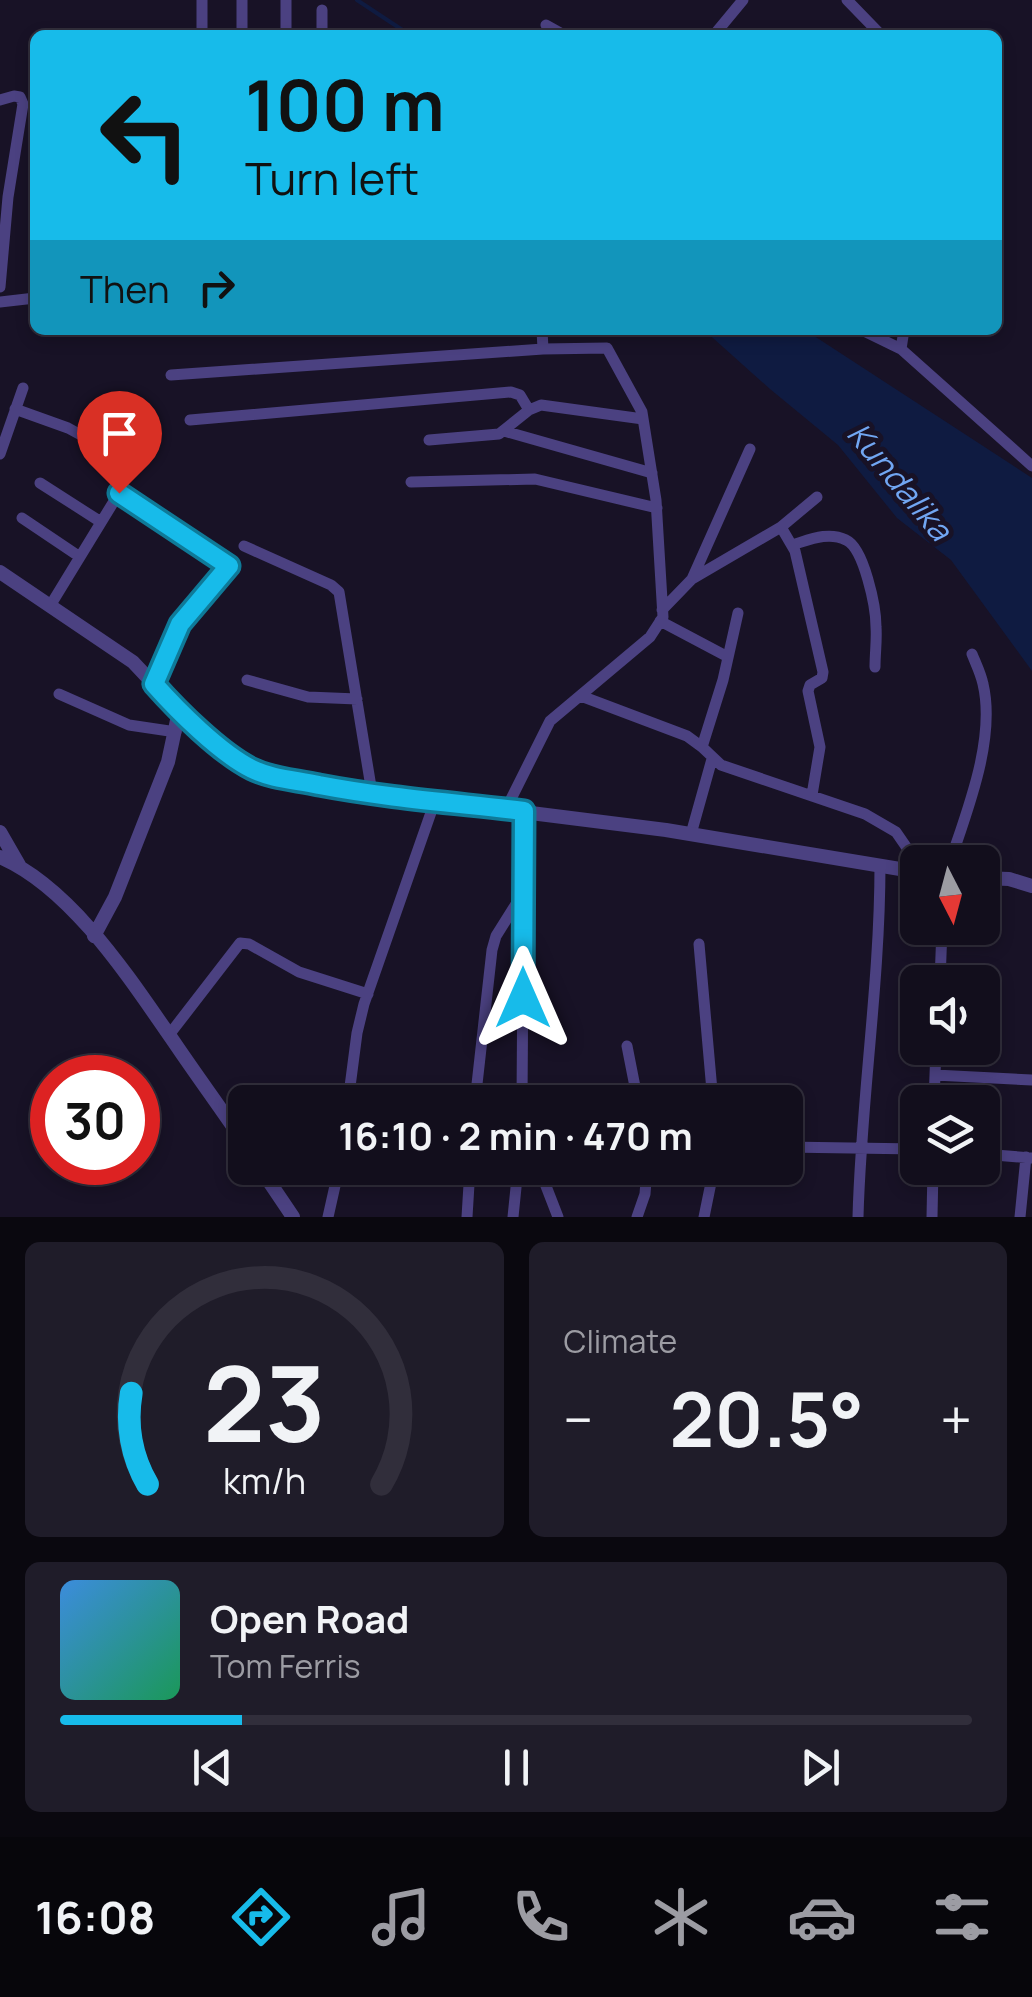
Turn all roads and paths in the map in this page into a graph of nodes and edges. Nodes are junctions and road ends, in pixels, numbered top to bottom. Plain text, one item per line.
1 (202, 0) edge
2 (242, 0) edge
3 (286, 0) edge
4 (743, 0) edge
5 (848, 0) edge
6 (322, 10) dead end
7 (546, 25) dead end
8 (202, 30) edge
9 (242, 30) edge
10 (286, 30) edge
11 (322, 30) edge
12 (555, 30) edge
13 (718, 30) edge
14 (876, 30) edge
15 (0, 100) edge
16 (0, 287) edge
17 (30, 299) edge
18 (0, 302) edge
19 (542, 335) edge
20 (872, 335) edge
21 (903, 335) edge
22 (543, 349) junction
23 (901, 350) junction
24 (171, 375) dead end
25 (23, 388) dead end
26 (16, 409) junction
27 (529, 410) junction
28 (644, 419) junction
29 (190, 420) dead end
30 (504, 431) junction
31 (429, 440) dead end
32 (104, 447) dead end
33 (750, 449) dead end
34 (0, 454) edge
35 (1032, 466) edge
36 (652, 473) junction
37 (412, 482) dead end
38 (40, 483) dead end
39 (817, 497) dead end
40 (657, 508) junction
41 (22, 518) dead end
42 (102, 522) junction
43 (781, 528) junction
44 (792, 545) junction
45 (244, 546) dead end
46 (80, 557) junction
47 (0, 572) edge
48 (692, 579) junction
49 (50, 606) junction
50 (738, 613) dead end
51 (661, 615) junction
52 (972, 654) dead end
53 (728, 657) junction
54 (875, 666) dead end
55 (247, 680) dead end
56 (154, 684) junction
57 (59, 694) dead end
58 (581, 696) junction
59 (357, 699) junction
60 (178, 711) junction
61 (176, 732) junction
62 (702, 747) junction
63 (712, 759) junction
64 (372, 793) junction
65 (812, 794) junction
66 (440, 801) junction
67 (506, 809) junction
68 (524, 811) junction
69 (0, 832) edge
70 (691, 834) junction
71 (905, 845) edge
72 (956, 845) edge
73 (0, 857) edge
74 (20, 865) junction
75 (880, 866) junction
76 (900, 869) edge
77 (1000, 879) edge
78 (1032, 886) edge
79 (523, 893) junction
80 (94, 936) junction
81 (699, 944) dead end
82 (368, 994) junction
83 (169, 1035) junction
84 (628, 1046) dead end
85 (935, 1065) edge
86 (935, 1075) junction
87 (1032, 1080) edge
88 (350, 1085) edge
89 (477, 1085) edge
90 (522, 1085) edge
91 (635, 1085) edge
92 (711, 1085) edge
93 (935, 1085) edge
94 (228, 1120) edge
95 (803, 1147) edge
96 (860, 1149) junction
97 (900, 1149) edge
98 (1000, 1156) edge
99 (1029, 1158) edge
100 (271, 1185) edge
101 (336, 1185) edge
102 (469, 1185) edge
103 (516, 1185) edge
104 (546, 1185) edge
105 (646, 1185) edge
106 (711, 1185) edge
107 (933, 1185) edge
108 (293, 1217) edge
109 (328, 1217) edge
110 (467, 1217) edge
111 (513, 1217) edge
112 (558, 1217) edge
113 (637, 1217) edge
114 (704, 1217) edge
115 (858, 1217) edge
116 (932, 1217) edge
117 (1020, 1217) edge

1 - 8 street
2 - 9 street
3 - 10 street
4 - 13 street
5 - 14 street
6 - 11 street
7 - 12 street
15 - 16 street
17 - 18 street
19 - 22 street
20 - 23 street
21 - 23 street
22 - 24 street
22 - 28 street
23 - 35 street
25 - 26 street
26 - 32 street
26 - 34 street
27 - 28 street
27 - 29 street
27 - 30 street
28 - 36 street
30 - 31 street
30 - 36 street
33 - 48 street
36 - 40 street
37 - 40 street
38 - 42 street
39 - 43 street
40 - 51 street
41 - 46 street
42 - 46 street
42 - 56 street
43 - 44 street
43 - 48 street
44 - 54 street
44 - 65 street
45 - 59 street
46 - 49 street
47 - 49 street
48 - 51 street
49 - 56 street
50 - 53 street
51 - 53 street
51 - 58 street
52 - 72 street
53 - 62 street
55 - 59 street
56 - 60 street
57 - 61 street
58 - 62 street
58 - 67 street
59 - 64 street
60 - 61 street
60 - 64 street
61 - 80 street
62 - 63 street
63 - 65 street
63 - 70 street
64 - 66 street
65 - 71 street
66 - 67 street
66 - 82 street
67 - 68 street
68 - 70 street
68 - 79 street
69 - 74 street
70 - 75 street
73 - 74 street
74 - 80 street
75 - 76 street
75 - 96 street
77 - 78 street
79 - 89 street
79 - 90 street
80 - 83 street
81 - 92 street
82 - 83 street
82 - 88 street
83 - 94 street
84 - 91 street
85 - 86 street
86 - 87 street
86 - 93 street
95 - 96 street
96 - 97 street
96 - 115 street
98 - 99 street
99 - 117 street
100 - 108 street
101 - 109 street
102 - 110 street
103 - 111 street
104 - 112 street
105 - 113 street
106 - 114 street
107 - 116 street

